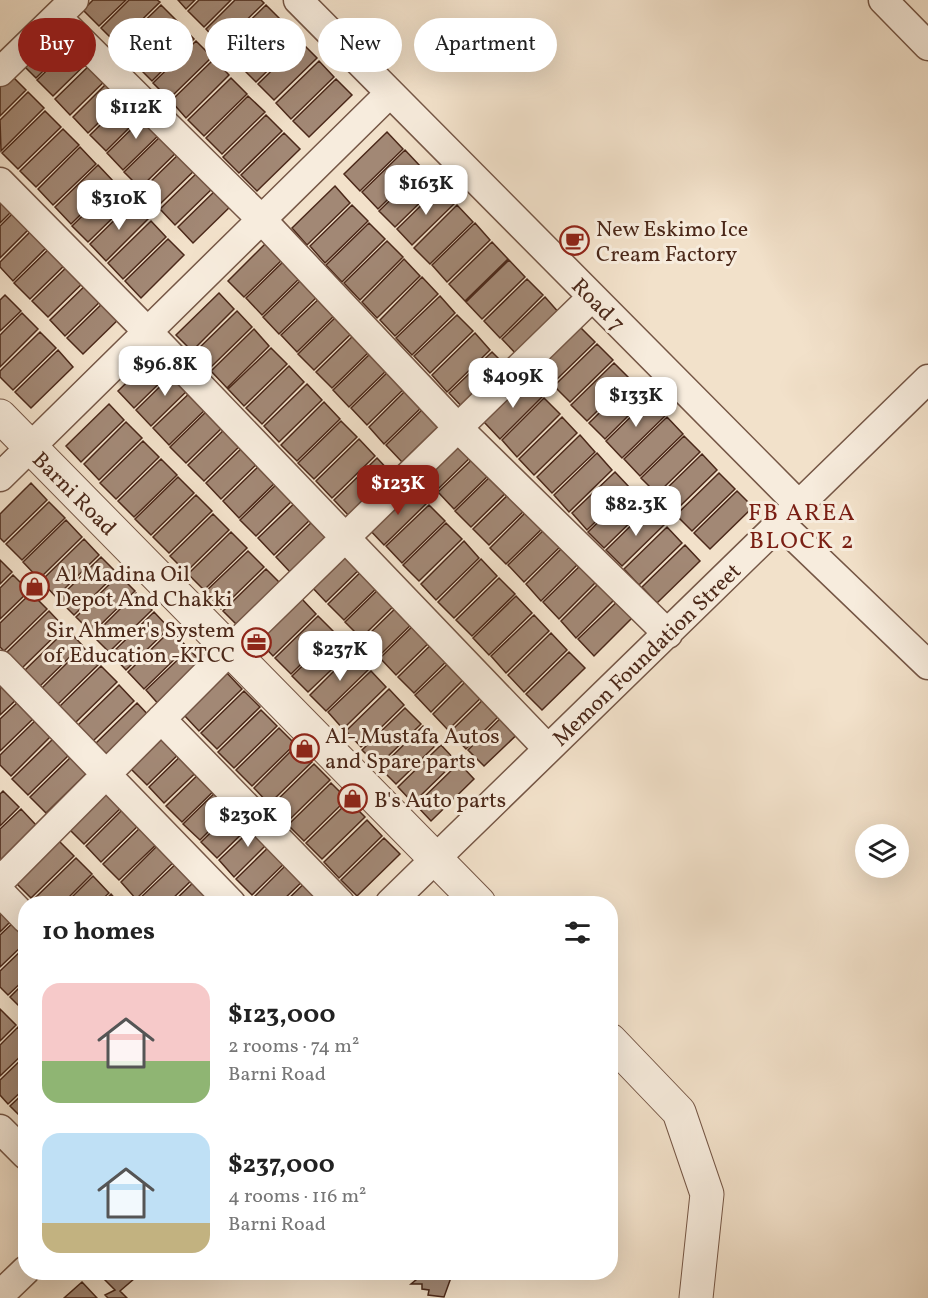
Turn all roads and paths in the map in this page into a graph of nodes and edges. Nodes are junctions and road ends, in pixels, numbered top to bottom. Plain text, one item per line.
1 (298, 0) edge
2 (883, 0) edge
3 (65, 8) edge
4 (928, 46) edge
5 (0, 72) edge
6 (390, 93) junction
7 (0, 182) edge
8 (262, 220) junction
9 (592, 297) junction
10 (148, 332) junction
11 (928, 379) edge
12 (0, 416) edge
13 (458, 428) junction
14 (30, 447) junction
15 (0, 477) edge
16 (790, 515) junction
17 (346, 537) junction
18 (668, 634) junction
19 (231, 649) junction
20 (0, 664) edge
21 (928, 665) edge
22 (161, 719) junction
23 (548, 749) junction
24 (107, 773) junction
25 (435, 858) junction
26 (0, 881) edge
27 (0, 892) edge
28 (224, 896) edge
29 (333, 896) edge
30 (397, 896) edge
31 (472, 896) edge
32 (18, 911) edge
33 (618, 1048) edge
34 (0, 1129) edge
35 (18, 1147) edge
36 (18, 1278) edge
37 (0, 1295) edge
38 (696, 1298) edge

1 - 6 street, Road 7
2 - 4 street
3 - 5 street
3 - 8 street
6 - 8 street
6 - 9 street, Road 7
7 - 10 street
8 - 10 street
8 - 13 street
9 - 13 street
9 - 16 street, Road 7
10 - 14 street
10 - 17 street
11 - 16 street, Memon Foundation Street
12 - 14 street, Barni Road
13 - 17 street
13 - 18 street
14 - 15 street
14 - 19 street, Barni Road
16 - 18 street, Memon Foundation Street
16 - 21 street, Road 7
17 - 19 street
17 - 23 street
18 - 23 street, Memon Foundation Street
19 - 22 street
19 - 25 street, Barni Road
20 - 24 street
22 - 24 street
22 - 29 street
23 - 25 street, Memon Foundation Street
24 - 26 street
24 - 28 street
25 - 30 street, Memon Foundation Street
25 - 31 street, Barni Road
27 - 32 street
33 - 38 street
34 - 35 street
36 - 37 street

